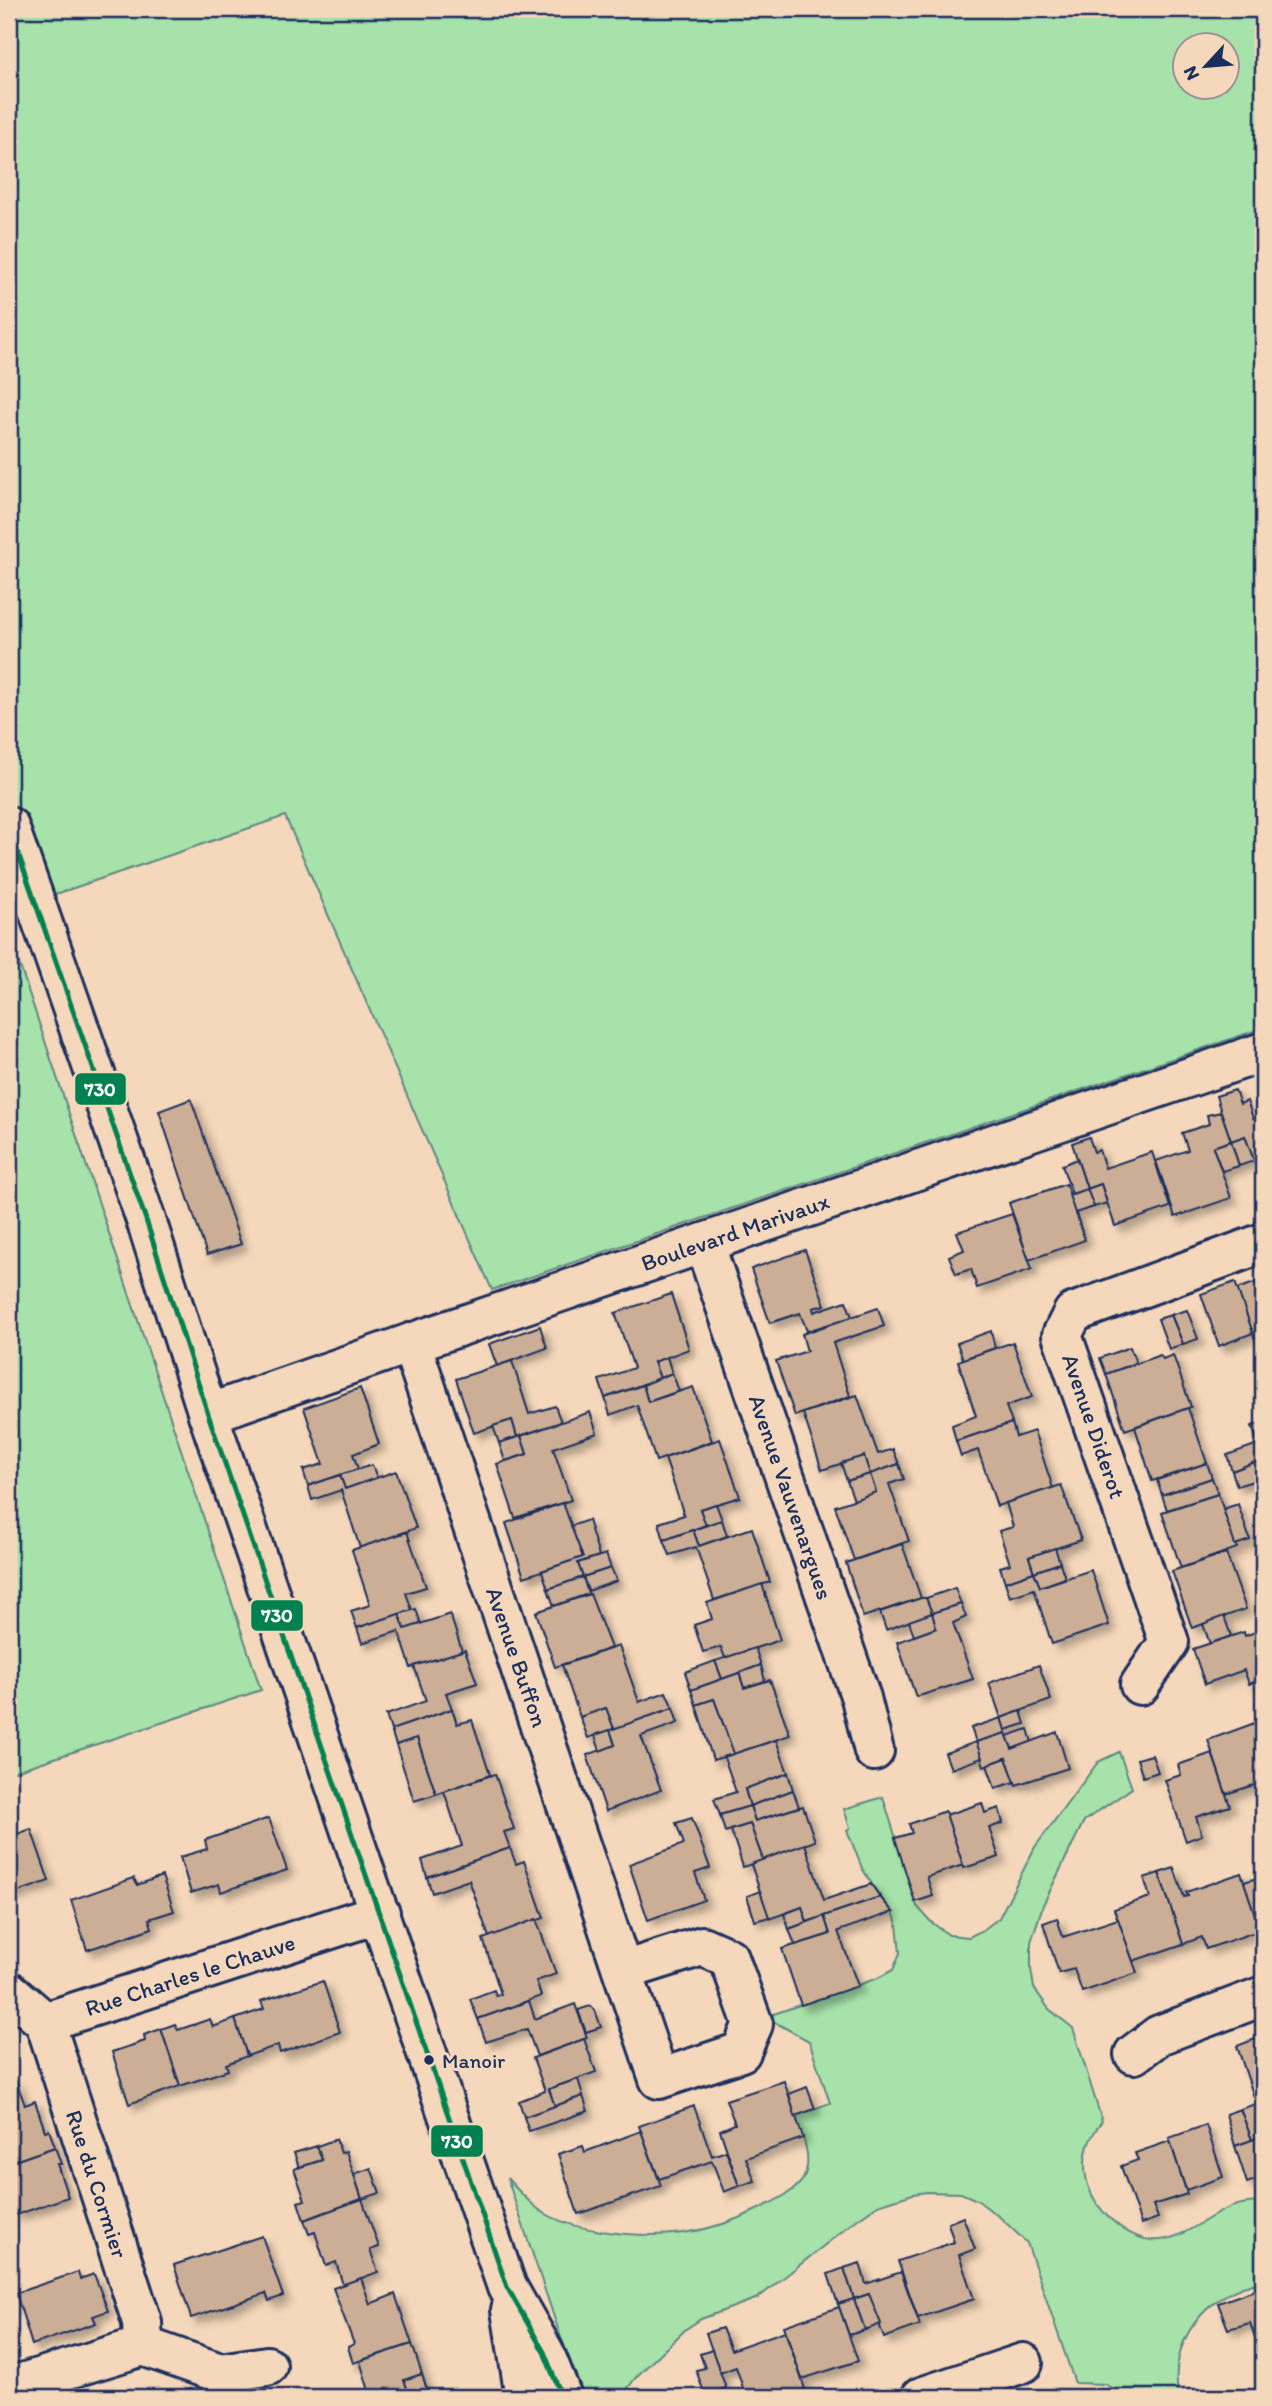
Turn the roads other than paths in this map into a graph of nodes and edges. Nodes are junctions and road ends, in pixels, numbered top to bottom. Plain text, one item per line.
1 (9, 827) edge
2 (1263, 1052) edge
3 (704, 1243) junction
4 (1263, 1243) edge
5 (411, 1343) junction
6 (208, 1414) junction
7 (1140, 1685) dead end
8 (874, 1751) dead end
9 (380, 1913) junction
10 (623, 1971) dead end
11 (9, 1991) edge
12 (1263, 1996) edge
13 (45, 2022) junction
14 (1134, 2054) dead end
15 (508, 2287) junction
16 (143, 2346) junction
17 (1023, 2363) dead end
18 (267, 2366) dead end
19 (9, 2387) edge
20 (525, 2397) edge
21 (562, 2397) edge
22 (921, 2397) edge

1 - 6 street
2 - 3 street, Boulevard Marivaux
3 - 5 street, Boulevard Marivaux
3 - 8 street, Avenue Vauvenargues
4 - 7 street, Avenue Diderot
5 - 6 street, Boulevard Marivaux
5 - 10 street, Avenue Buffon
6 - 9 street
9 - 13 street, Rue Charles le Chauve
9 - 15 street
11 - 13 street
12 - 14 street
13 - 16 street, Rue du Cormier
15 - 20 street
15 - 21 street
16 - 18 street
16 - 19 street
17 - 22 street

